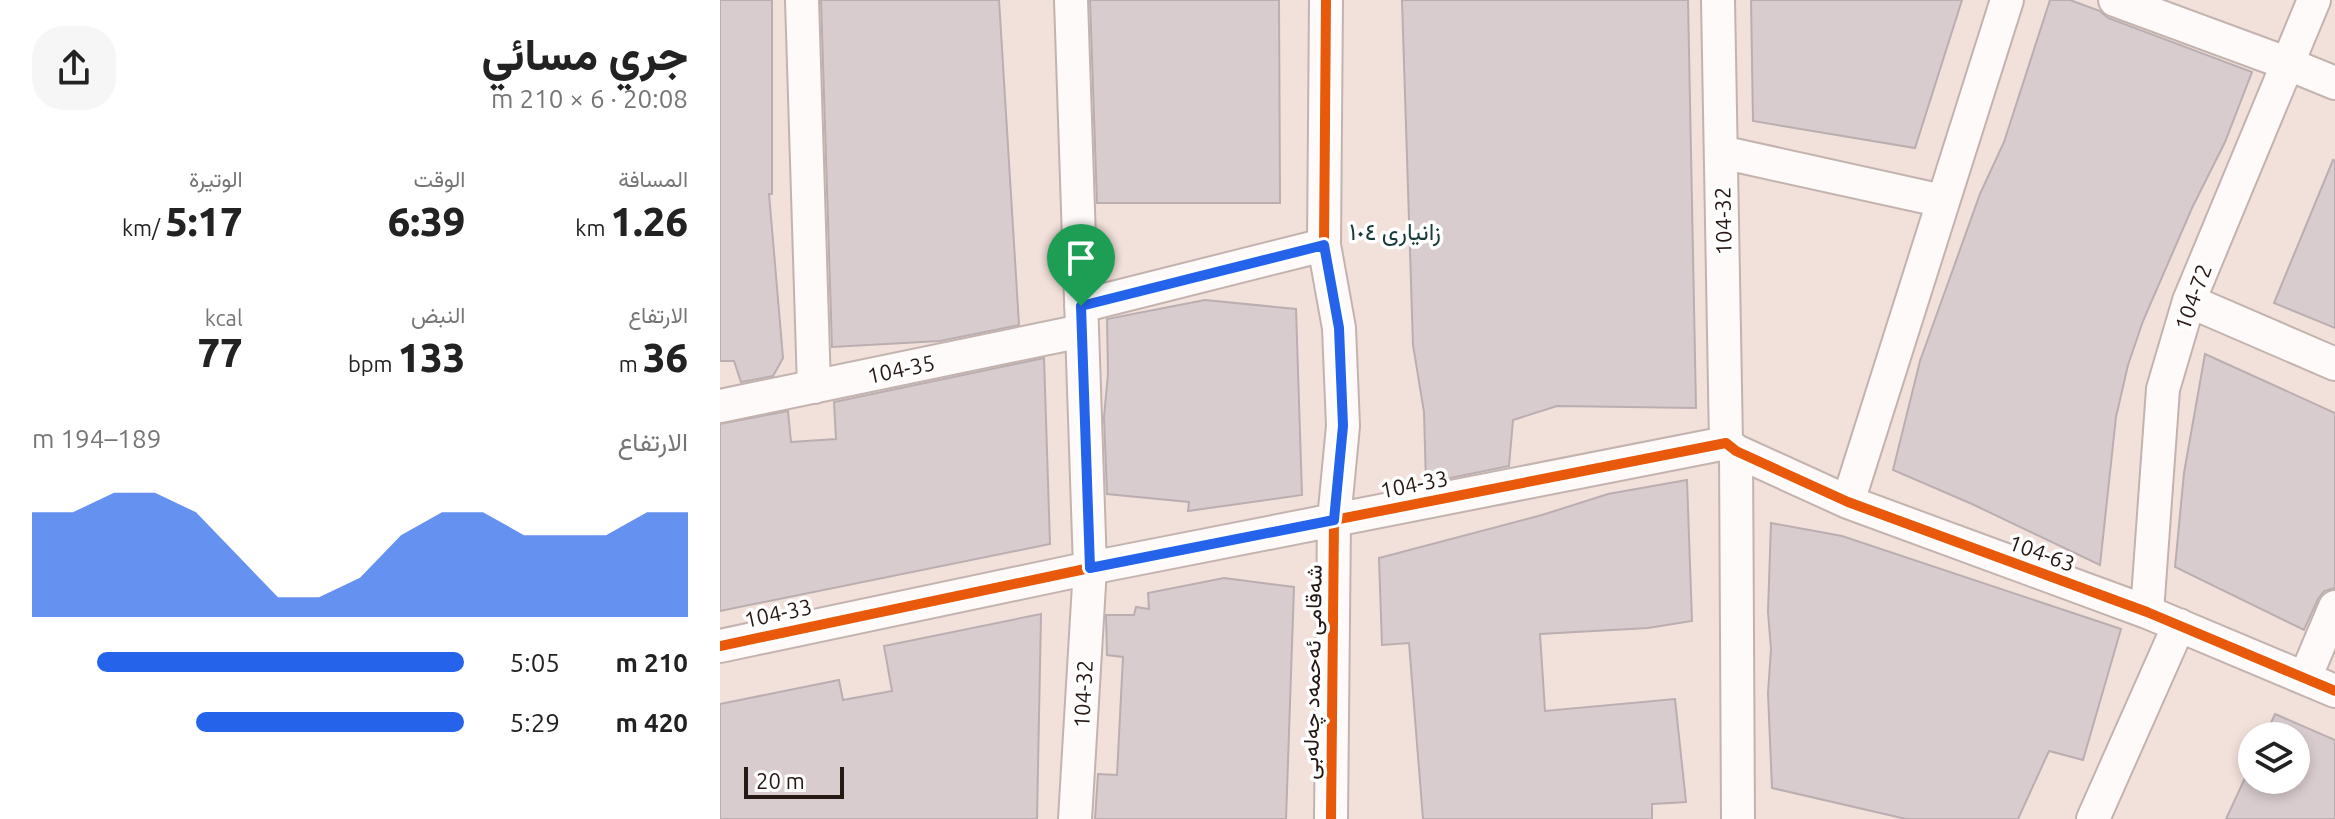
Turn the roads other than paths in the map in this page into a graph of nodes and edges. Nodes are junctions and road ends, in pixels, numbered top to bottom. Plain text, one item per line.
1 (802, 0) edge
2 (1071, 0) edge
3 (1326, 0) edge
4 (1718, 0) edge
5 (2007, 0) edge
6 (2115, 0) edge
7 (2314, 0) edge
8 (2286, 63) junction
9 (2335, 83) edge
10 (1721, 152) junction
11 (1943, 201) junction
12 (1324, 245) junction
13 (2189, 301) junction
14 (1082, 318) junction
15 (2335, 364) edge
16 (814, 387) junction
17 (720, 406) edge
18 (1731, 447) junction
19 (1848, 502) junction
20 (1334, 520) junction
21 (1090, 568) junction
22 (2335, 607) edge
23 (2147, 612) junction
24 (2179, 625) junction
25 (720, 646) edge
26 (2305, 678) junction
27 (2335, 691) edge
28 (1075, 819) edge
29 (1331, 819) edge
30 (1738, 819) edge
31 (2093, 819) edge

1 - 16 street
2 - 14 street, 104-32
3 - 12 street, شەقامی ئەحمەد چەلەبی
4 - 10 street, 104-32
5 - 11 street
6 - 8 street
7 - 8 street, 104-72
8 - 9 street
8 - 13 street, 104-72
10 - 11 street
10 - 18 street, 104-32
11 - 19 street
12 - 14 street, 104-35
12 - 20 street, شەقامی ئەحمەد چەلەبی
13 - 15 street
13 - 23 street, 104-72
14 - 16 street, 104-35
14 - 21 street, 104-32
16 - 17 street, 104-35
18 - 19 street, 104-63
18 - 20 street, 104-33
18 - 30 street, 104-32
19 - 23 street, 104-63
20 - 21 street, 104-33
20 - 29 street, شەقامی ئەحمەد چەلەبی
21 - 25 street, 104-33
21 - 28 street, 104-32
22 - 26 street
23 - 24 street, 104-63
24 - 26 street, 104-63
24 - 31 street
26 - 27 street, 104-63

